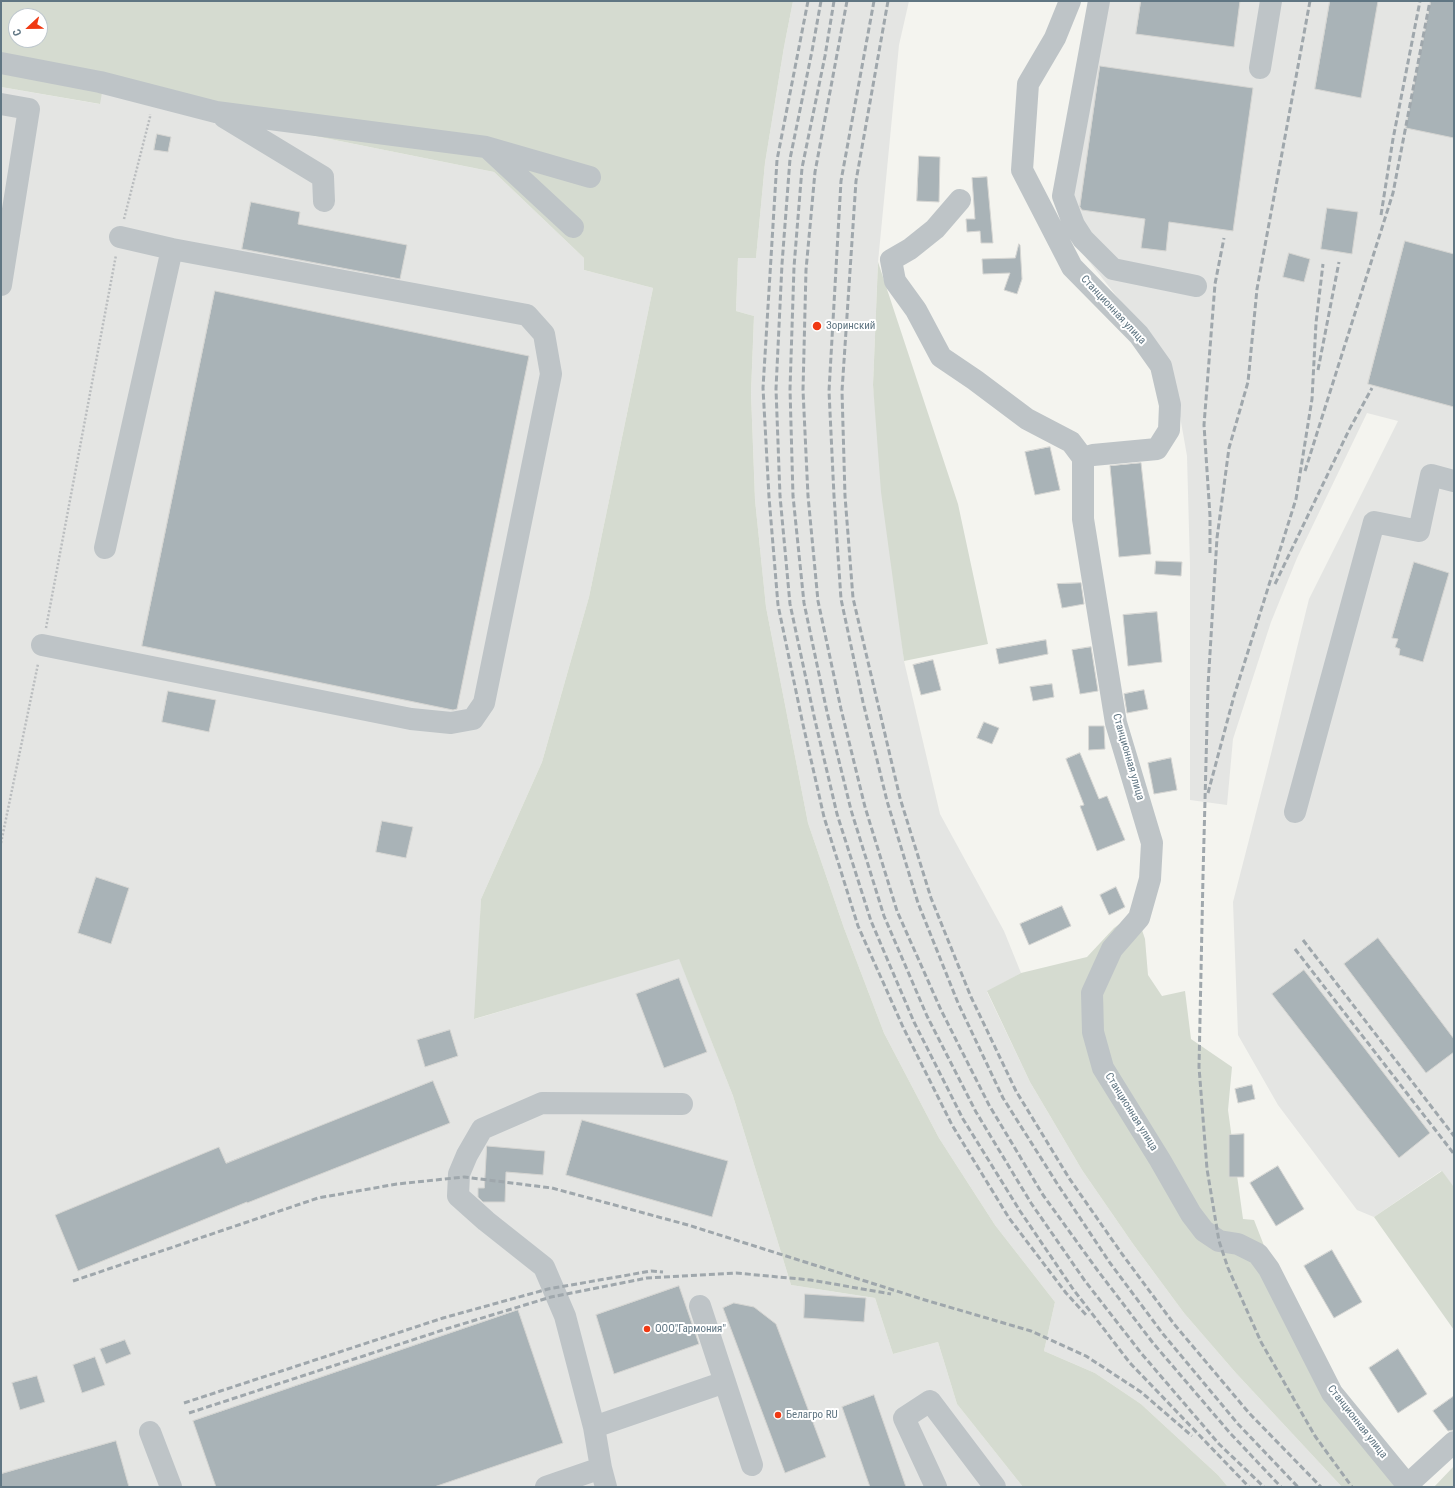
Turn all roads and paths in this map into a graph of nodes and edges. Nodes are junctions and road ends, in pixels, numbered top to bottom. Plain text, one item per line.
1 (1070, 1) edge
2 (1099, 1) edge
3 (1271, 1) edge
4 (1, 63) edge
5 (1260, 68) dead end
6 (148, 95) junction
7 (1, 104) edge
8 (216, 112) junction
9 (486, 147) junction
10 (590, 178) dead end
11 (960, 200) dead end
12 (324, 202) dead end
13 (573, 227) dead end
14 (120, 237) junction
15 (172, 249) junction
16 (1, 284) edge
17 (1196, 286) dead end
18 (1083, 458) junction
19 (1454, 481) edge
20 (105, 548) dead end
21 (42, 645) junction
22 (1295, 812) dead end
23 (1, 843) edge
24 (682, 1104) dead end
25 (700, 1306) dead end
26 (725, 1382) junction
27 (594, 1427) junction
28 (150, 1432) dead end
29 (1454, 1442) edge
30 (752, 1465) dead end
31 (603, 1477) edge
32 (1408, 1486) edge
33 (171, 1487) edge
34 (546, 1487) edge
35 (936, 1487) edge
36 (994, 1487) edge

1 - 18 street, Станционная улица
2 - 17 street
3 - 5 street
4 - 6 street
6 - 8 street
6 - 14 path
7 - 16 street
8 - 9 street
8 - 12 street
9 - 10 street
9 - 13 street
11 - 18 street
14 - 15 street
14 - 21 path
15 - 20 street
15 - 21 street
18 - 32 street, Станционная улица
19 - 22 street
21 - 23 path
24 - 27 street
25 - 26 street
26 - 27 street
26 - 30 street
27 - 31 street
28 - 33 street
29 - 32 street
31 - 34 street
35 - 36 street

